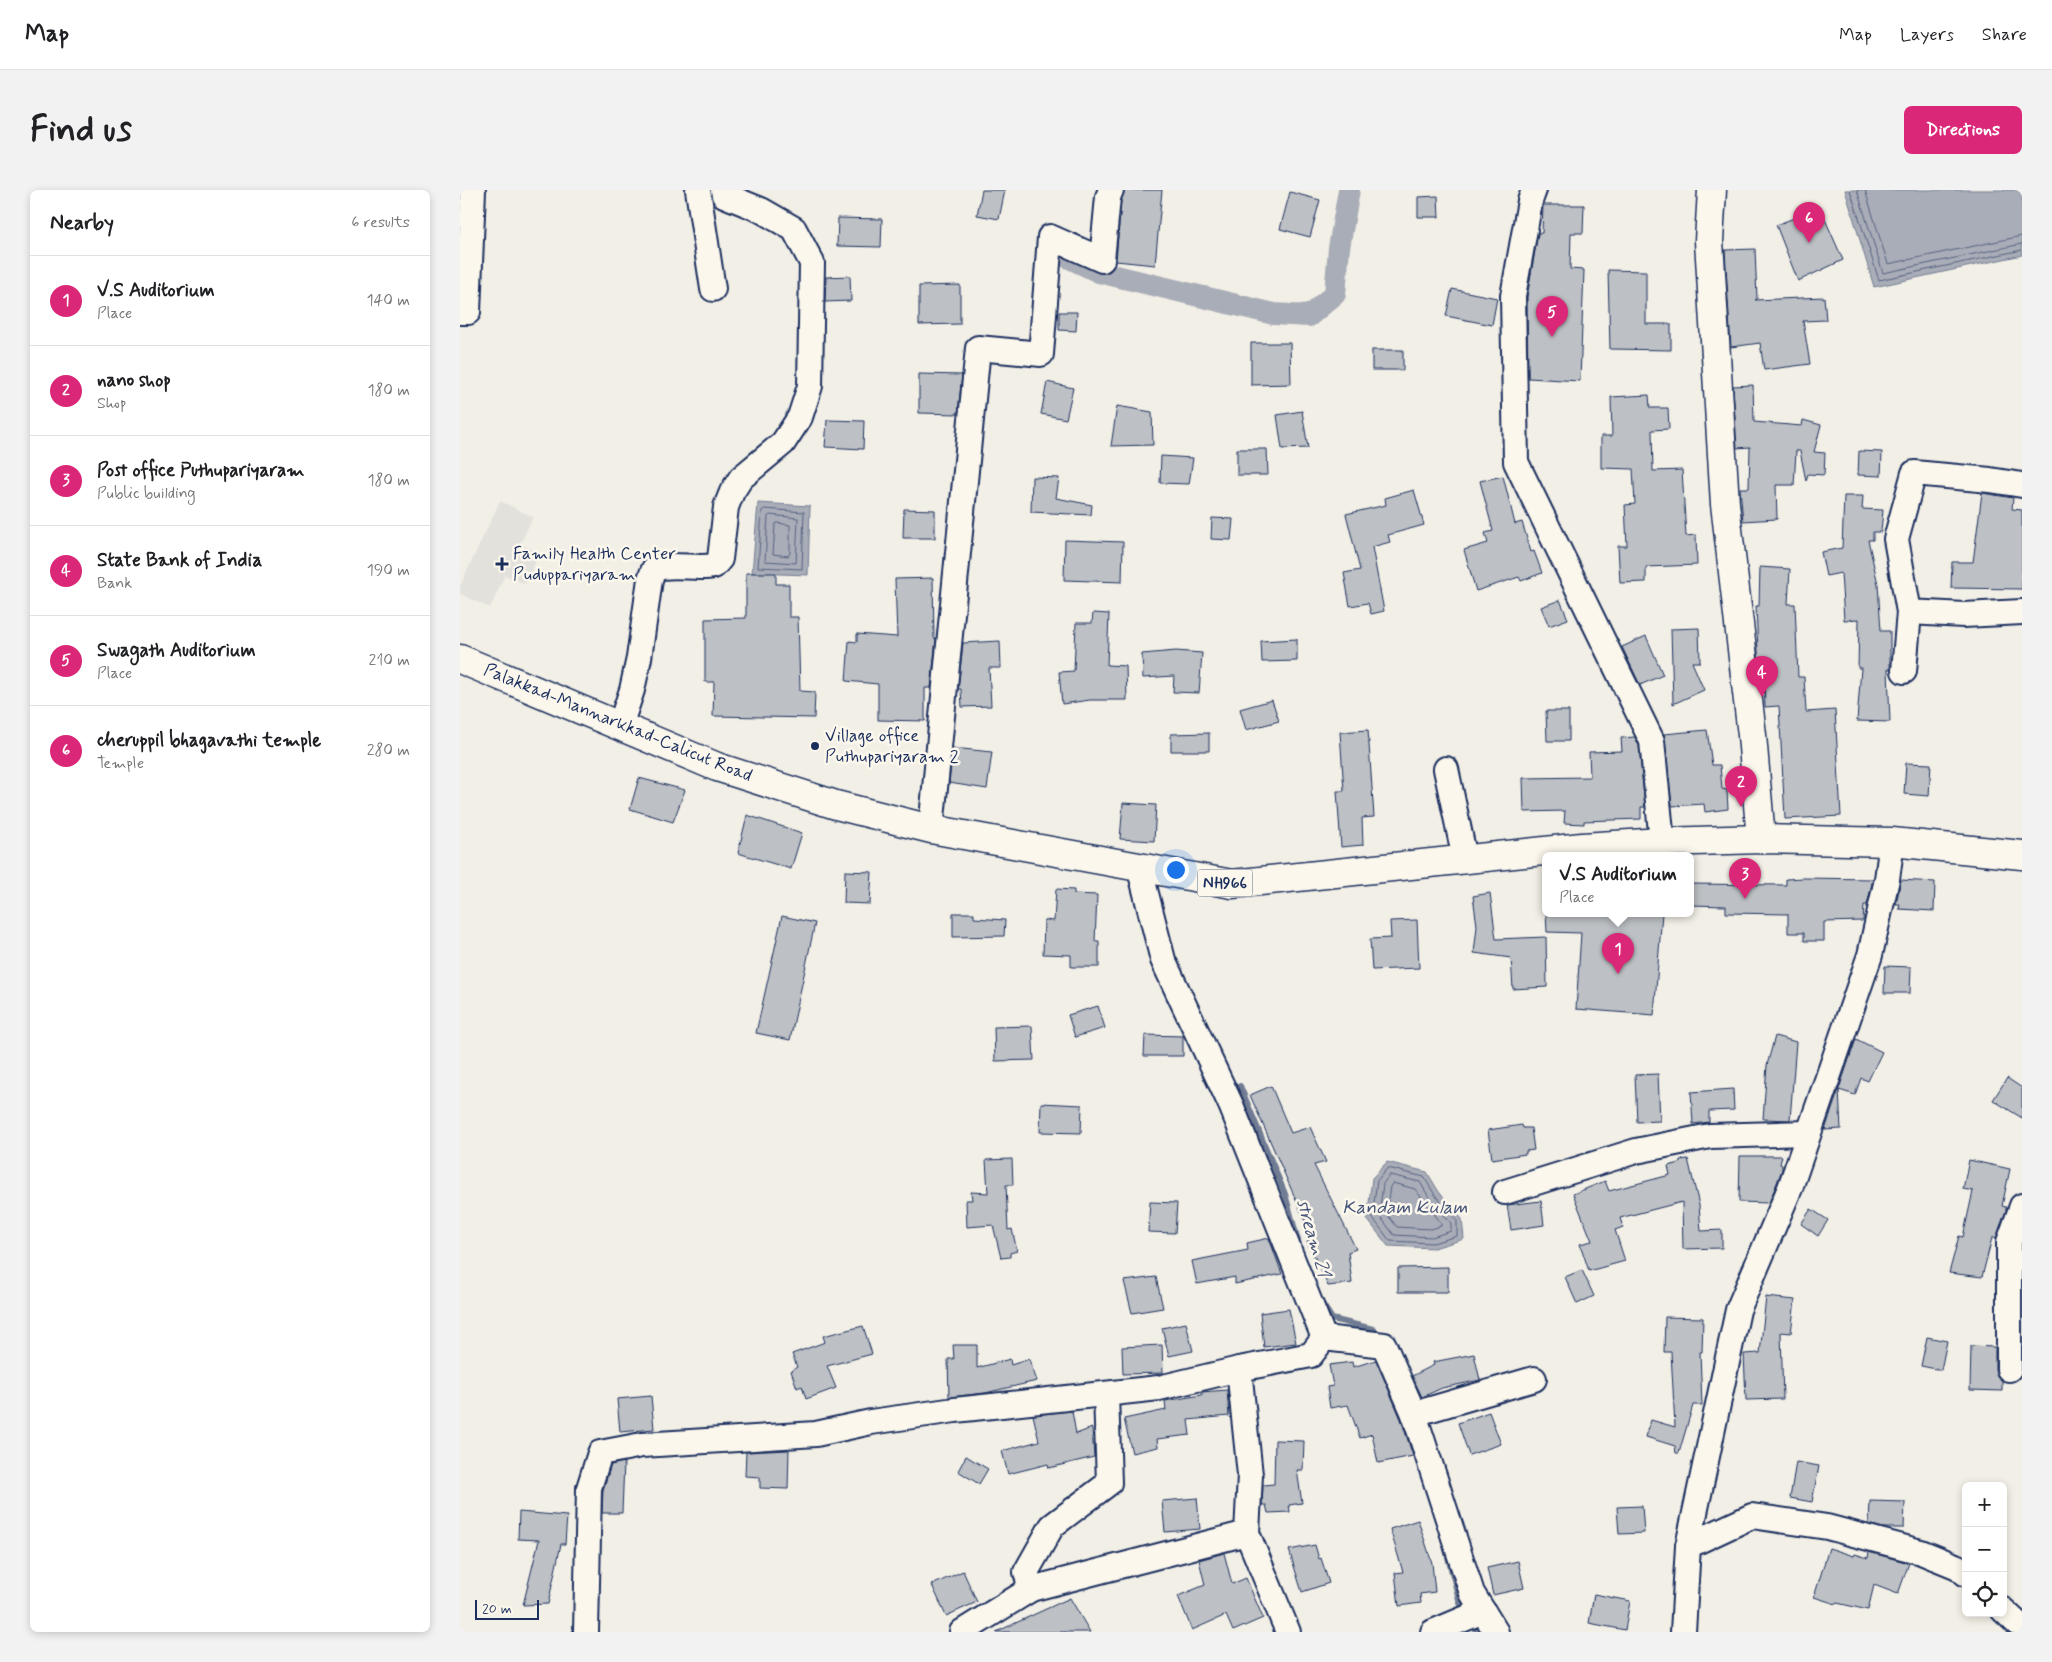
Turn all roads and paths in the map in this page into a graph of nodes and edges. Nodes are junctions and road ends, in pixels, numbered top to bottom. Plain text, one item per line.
1 (473, 190) edge
2 (698, 190) edge
3 (723, 190) edge
4 (1110, 190) edge
5 (1534, 190) edge
6 (1712, 190) edge
7 (713, 289) dead end
8 (460, 312) edge
9 (2022, 485) edge
10 (1909, 612) junction
11 (2022, 612) edge
12 (460, 659) edge
13 (1904, 671) dead end
14 (620, 726) junction
15 (1446, 769) dead end
16 (930, 829) junction
17 (1761, 840) junction
18 (1662, 842) junction
19 (1892, 842) junction
20 (2022, 855) edge
21 (1465, 859) junction
22 (1138, 866) junction
23 (1808, 1132) junction
24 (1505, 1192) dead end
25 (2022, 1206) edge
26 (1324, 1338) junction
27 (1239, 1369) junction
28 (2009, 1369) dead end
29 (1534, 1379) dead end
30 (1106, 1394) junction
31 (1414, 1414) junction
32 (1247, 1533) junction
33 (1688, 1546) junction
34 (1964, 1572) edge
35 (1031, 1589) junction
36 (1483, 1611) junction
37 (586, 1632) edge
38 (962, 1632) edge
39 (1288, 1632) edge
40 (1433, 1632) edge
41 (1496, 1632) edge
42 (1683, 1632) edge

1 - 8 street
2 - 7 street
3 - 14 street
4 - 16 street
5 - 18 street
6 - 17 main road
9 - 10 street
10 - 11 street
10 - 13 street
12 - 14 main road, Palakkad-Mannarkkad-Calicut Road / NH966
14 - 16 main road, Palakkad-Mannarkkad-Calicut Road / NH966
15 - 21 street
16 - 22 main road, Palakkad-Mannarkkad-Calicut Road / NH966
17 - 18 main road, Palakkad-Mannarkkad-Calicut Road / NH966
17 - 19 main road, Palakkad-Mannarkkad-Calicut Road / NH966
18 - 21 main road, Palakkad-Mannarkkad-Calicut Road / NH966
19 - 20 main road, Palakkad-Mannarkkad-Calicut Road / NH966
19 - 23 street
21 - 22 main road, Palakkad-Mannarkkad-Calicut Road / NH966
22 - 26 street
23 - 24 street
23 - 33 street
25 - 28 street
26 - 27 street
26 - 31 street
27 - 30 street
27 - 32 street
29 - 31 street
30 - 35 street
30 - 37 street
31 - 36 street
32 - 35 street
32 - 39 street
33 - 34 street
33 - 42 street
35 - 38 street
36 - 40 street
36 - 41 street

